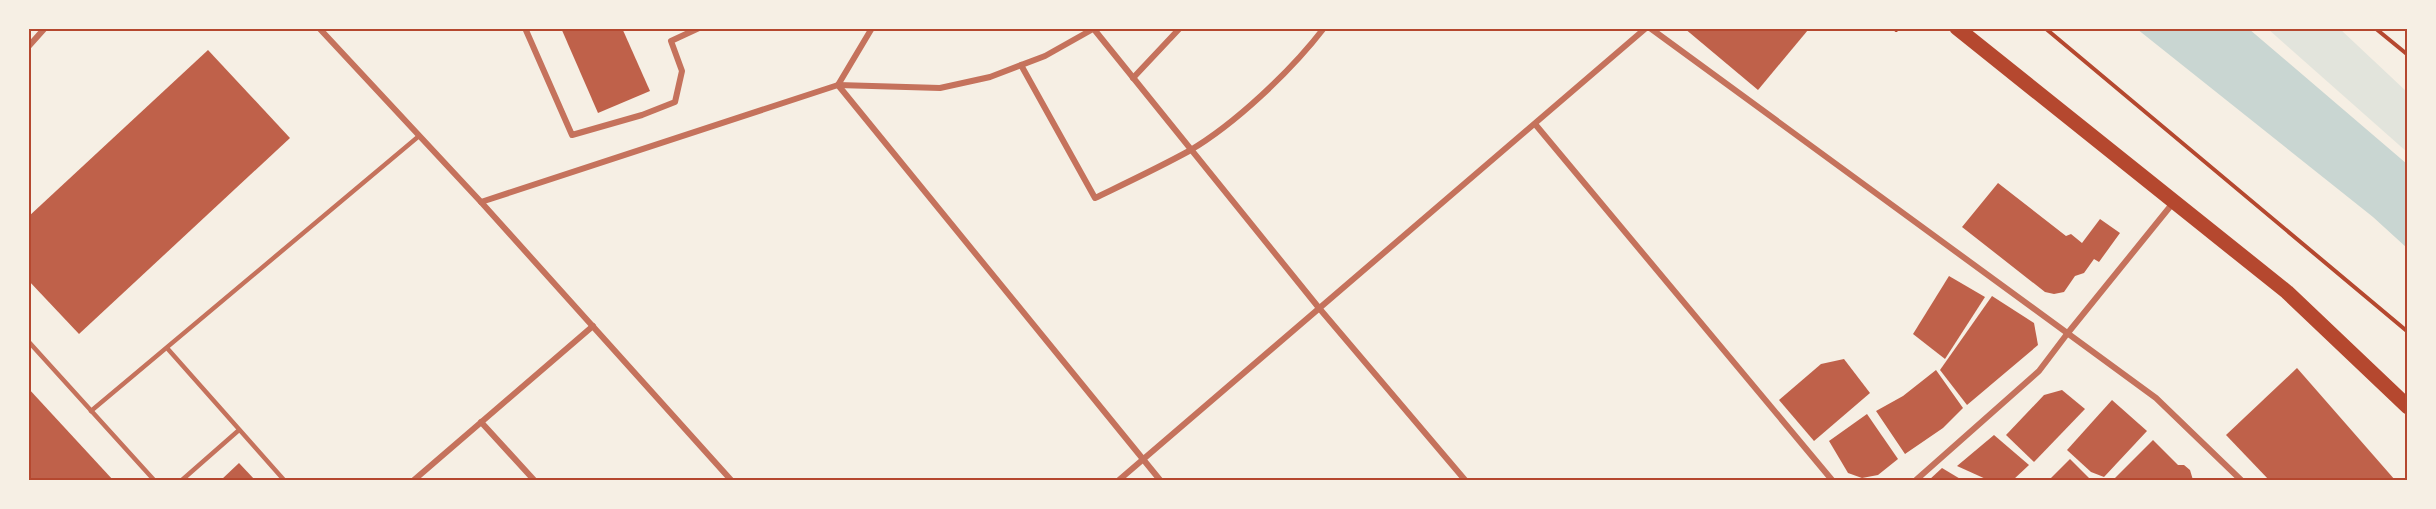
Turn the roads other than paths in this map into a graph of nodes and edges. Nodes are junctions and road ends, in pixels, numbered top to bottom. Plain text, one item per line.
1 (45, 28) edge
2 (319, 28) edge
3 (525, 28) edge
4 (699, 28) edge
5 (872, 28) edge
6 (1180, 28) edge
7 (1324, 28) edge
8 (1646, 28) edge
9 (1650, 28) edge
10 (1957, 28) edge
11 (1093, 29) edge
12 (28, 47) edge
13 (1021, 65) junction
14 (1133, 78) junction
15 (837, 85) junction
16 (1535, 124) junction
17 (419, 136) junction
18 (1191, 150) junction
19 (482, 202) junction
20 (2174, 202) junction
21 (1319, 308) junction
22 (593, 326) junction
23 (2067, 334) junction
24 (28, 341) edge
25 (167, 348) junction
26 (2408, 407) edge
27 (91, 411) junction
28 (481, 422) junction
29 (239, 430) junction
30 (1142, 460) junction
31 (153, 480) edge
32 (182, 480) edge
33 (284, 480) edge
34 (414, 480) edge
35 (534, 480) edge
36 (731, 480) edge
37 (1119, 480) edge
38 (1160, 480) edge
39 (1465, 480) edge
40 (1832, 480) edge
41 (1916, 480) edge
42 (2241, 480) edge

1 - 12 street
2 - 17 street
3 - 4 street
5 - 15 street
6 - 14 street
7 - 18 street
8 - 16 street
9 - 23 street
10 - 20 main road
11 - 13 street
11 - 14 street
13 - 15 street
13 - 18 street
14 - 18 street
15 - 19 street
15 - 30 street
16 - 21 street
16 - 40 street
17 - 19 street
17 - 25 lane
18 - 21 street
19 - 22 street
20 - 23 street
20 - 26 main road
21 - 30 street
21 - 39 street
22 - 28 street
22 - 36 street
23 - 41 street
23 - 42 street
24 - 27 lane
25 - 27 lane
25 - 29 lane
27 - 31 lane
28 - 34 street
28 - 35 street
29 - 32 lane
29 - 33 lane
30 - 37 street
30 - 38 street

